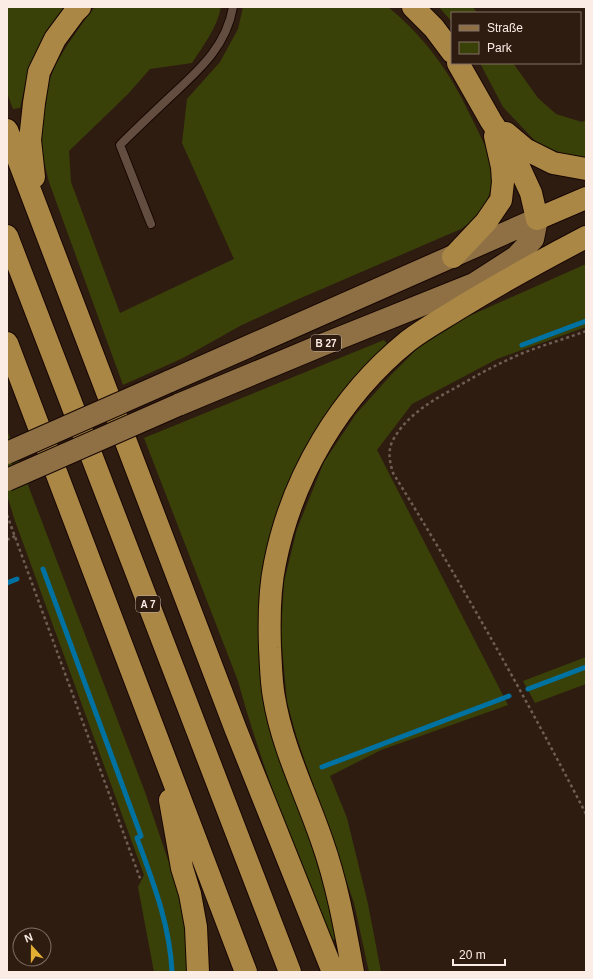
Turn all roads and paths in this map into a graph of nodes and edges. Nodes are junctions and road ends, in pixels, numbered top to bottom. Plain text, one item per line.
1 (80, 7) edge
2 (233, 7) edge
3 (413, 7) edge
4 (451, 51) edge
5 (459, 64) edge
6 (491, 121) junction
7 (7, 130) edge
8 (586, 169) edge
9 (586, 198) edge
10 (38, 208) junction
11 (537, 219) junction
12 (151, 224) dead end
13 (7, 236) edge
14 (585, 237) edge
15 (453, 256) junction
16 (474, 284) junction
17 (586, 331) edge
18 (7, 343) edge
19 (7, 454) edge
20 (7, 480) edge
21 (7, 514) edge
22 (15, 536) junction
23 (7, 540) edge
24 (161, 747) junction
25 (586, 814) edge
26 (141, 881) dead end
27 (198, 972) edge
28 (246, 972) edge
29 (290, 972) edge
30 (332, 972) edge
31 (353, 972) edge

1 - 10 highway
2 - 12 lane
3 - 4 highway
5 - 6 highway
6 - 8 highway
6 - 11 highway
6 - 15 highway
7 - 10 highway
9 - 11 highway, B 27
10 - 30 highway
11 - 15 main road, B 27
11 - 16 main road
13 - 29 highway, A 7
14 - 16 highway, B 27
14 - 31 highway
15 - 19 main road, B 27, bridge
16 - 20 main road, B 27, bridge
17 - 25 path
18 - 24 highway
21 - 22 path
22 - 23 path
22 - 26 path
24 - 27 highway
24 - 28 highway

